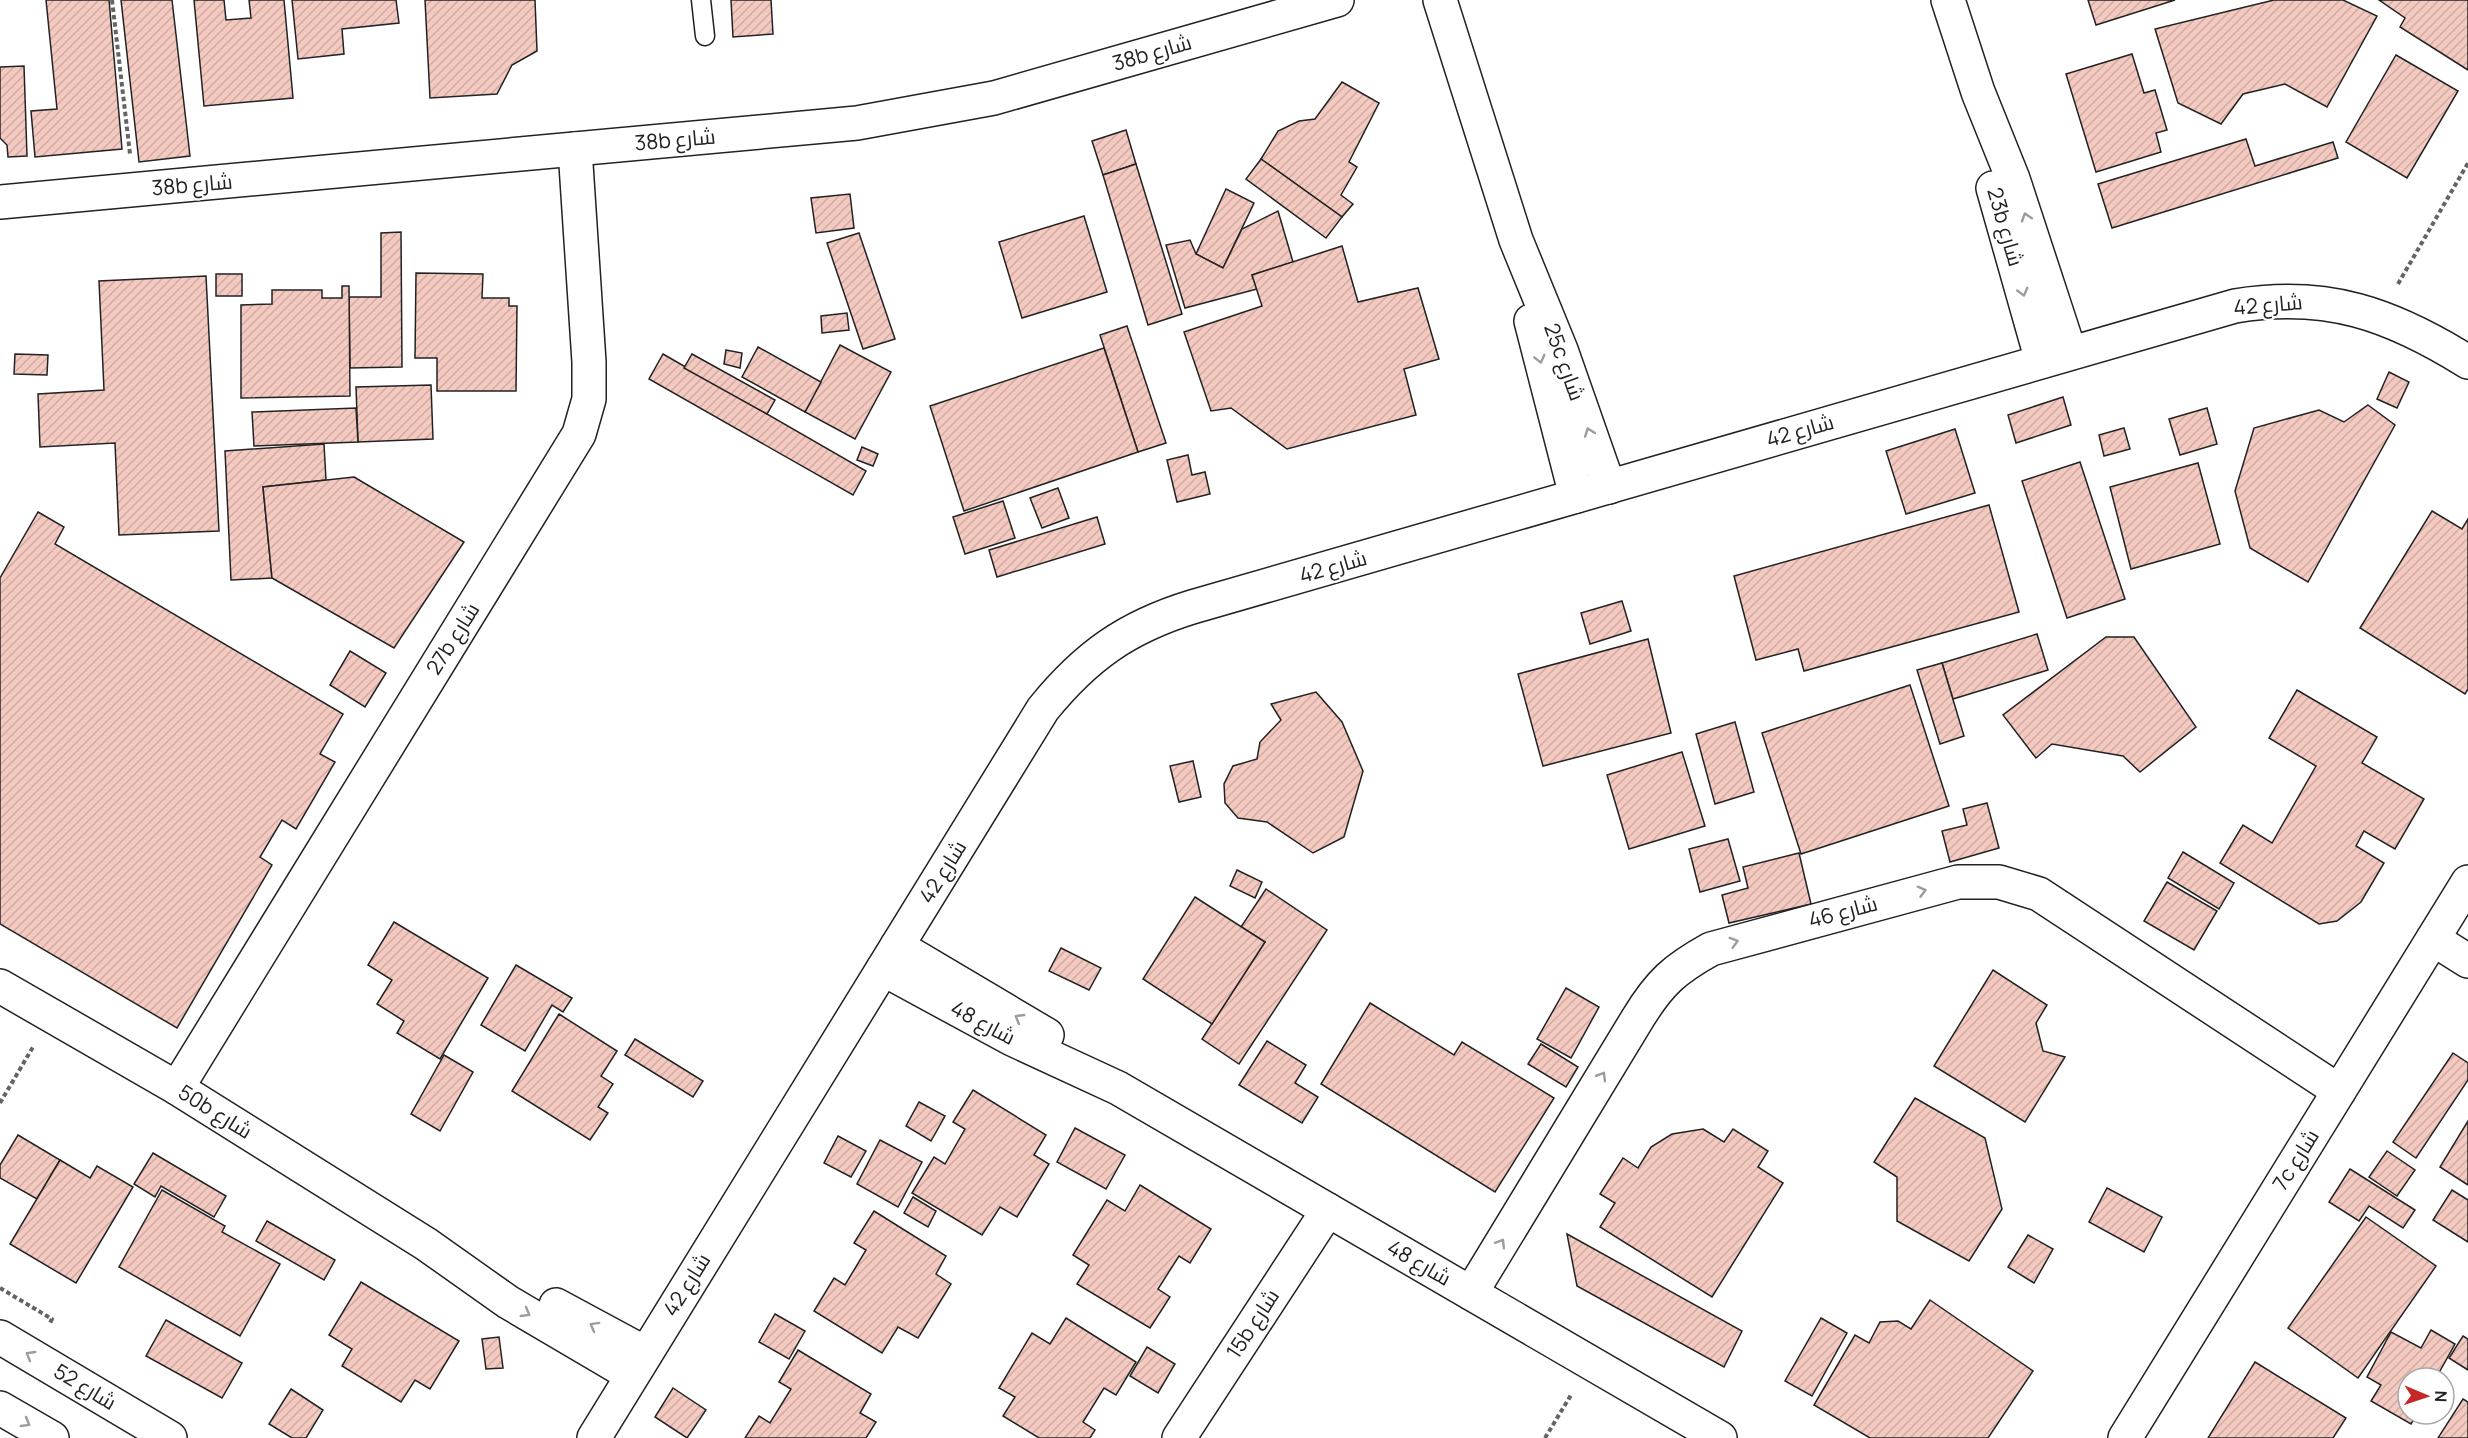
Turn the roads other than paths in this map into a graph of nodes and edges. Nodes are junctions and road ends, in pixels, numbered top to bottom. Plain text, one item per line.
1 (701, 0) edge
2 (1337, 0) edge
3 (1440, 0) edge
4 (1948, 0) edge
5 (705, 36) dead end
6 (575, 150) junction
7 (0, 202) edge
8 (1516, 240) junction
9 (2056, 357) junction
10 (2468, 362) edge
11 (1609, 487) junction
12 (1576, 496) junction
13 (2468, 882) edge
14 (2433, 939) junction
15 (890, 957) junction
16 (2468, 961) edge
17 (0, 986) edge
18 (177, 1088) junction
19 (2339, 1091) junction
20 (1328, 1210) junction
21 (1471, 1293) junction
22 (0, 1337) edge
23 (638, 1364) junction
24 (0, 1408) edge
25 (593, 1437) edge
26 (52, 1438) edge
27 (170, 1438) edge
28 (1179, 1438) edge
29 (1720, 1438) edge
30 (2125, 1438) edge

1 - 5 lane
2 - 6 street, 38b شارع
3 - 8 street, 25c شارع
4 - 9 street, 23b شارع
6 - 7 street, 38b شارع
6 - 18 street, 27b شارع
11 -> 8 street, 25c شارع
8 -> 12 street, 25c شارع
9 - 10 street, شارع 42
9 - 11 street, شارع 42
11 - 12 street, شارع 42
12 - 15 street, شارع 42
13 - 14 street, 7c شارع
14 - 16 street
14 - 19 street, 7c شارع
15 - 20 street, شارع 48
15 - 23 street, شارع 42
17 - 18 street, 50b شارع
18 - 23 street, 50b شارع
21 -> 19 street, شارع 46
19 - 30 street, 7c شارع
20 - 21 street, شارع 48
20 - 28 street, 15b شارع
21 - 29 street, شارع 48
27 -> 22 street, شارع 52
23 - 25 street, شارع 42
24 -> 26 street

